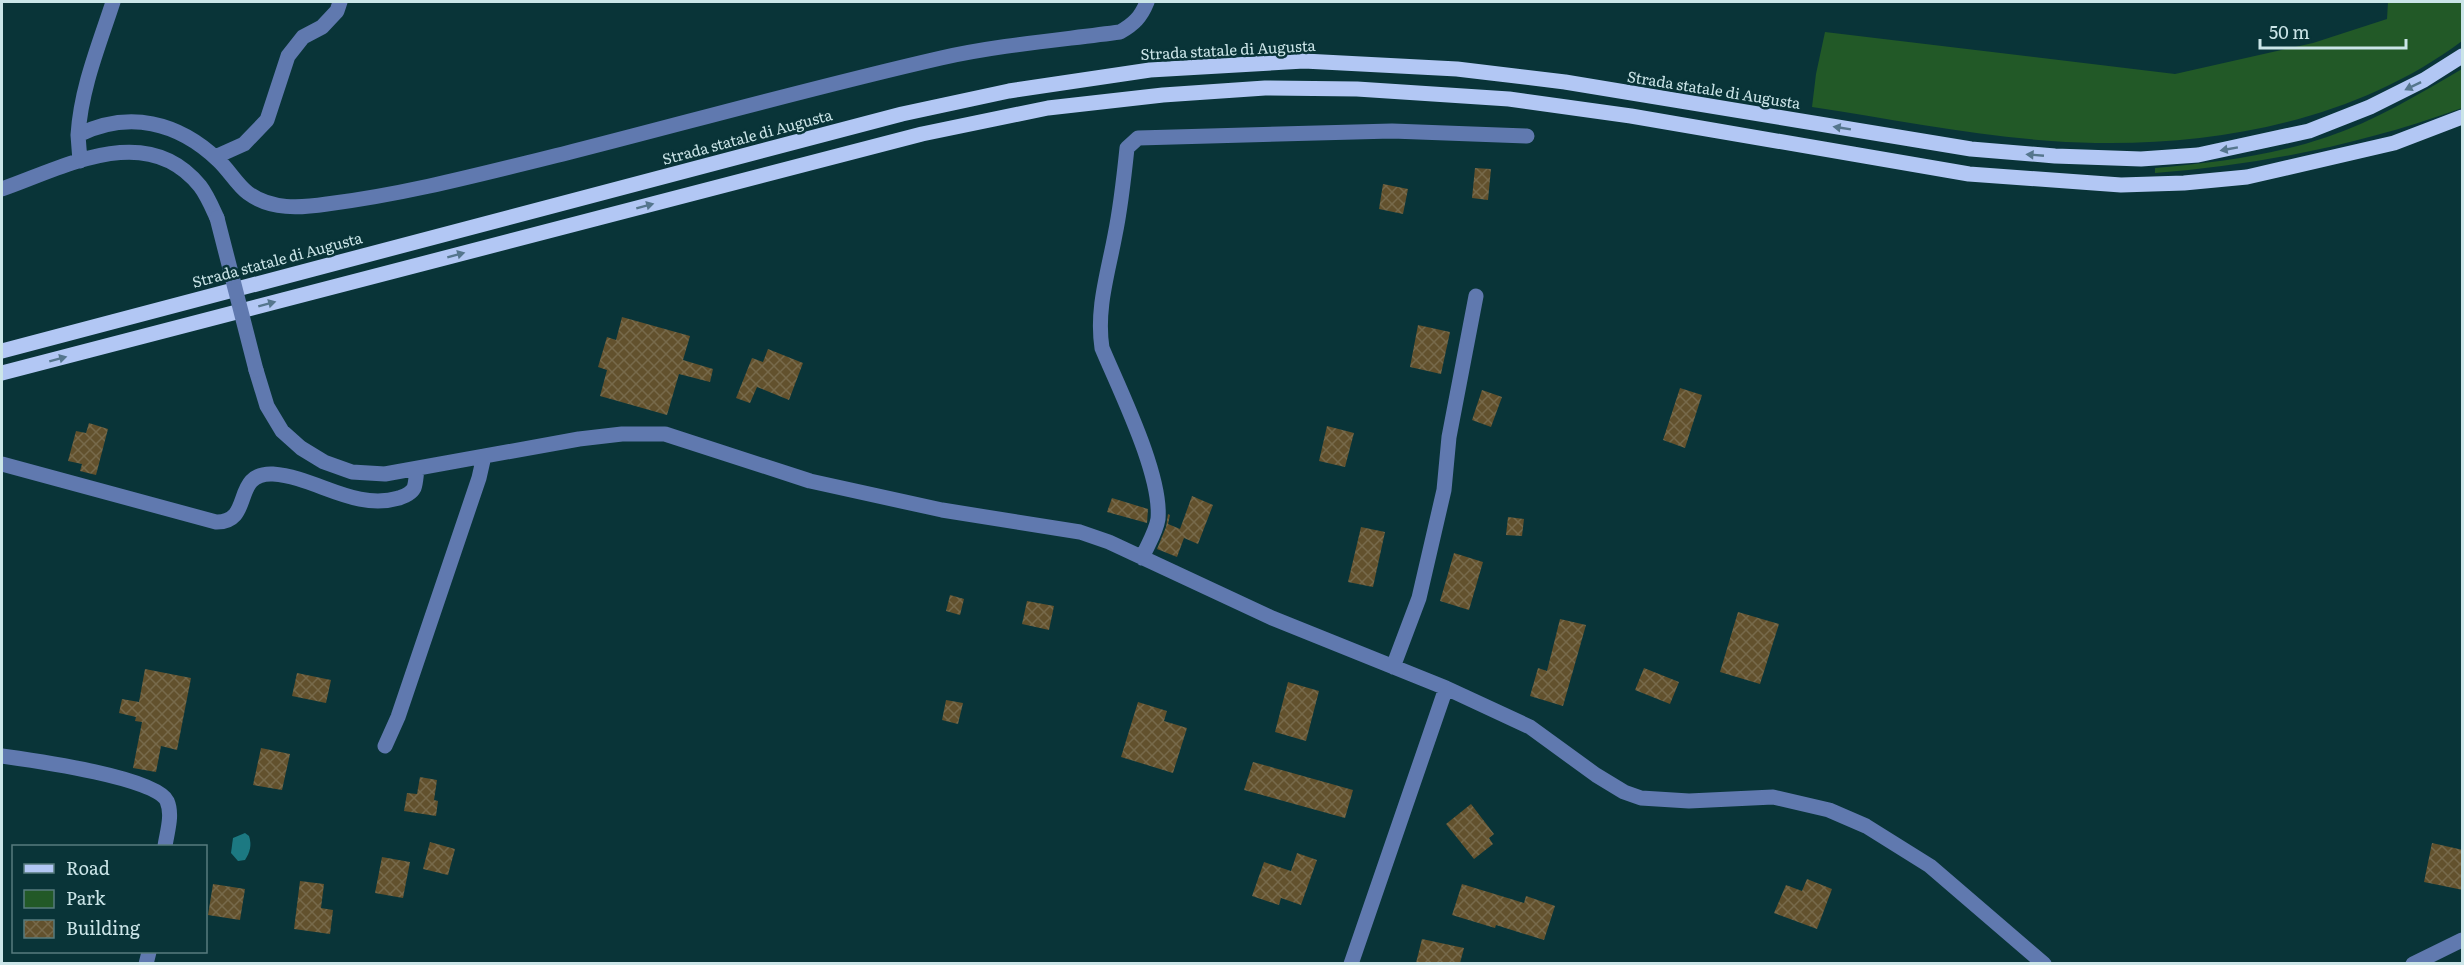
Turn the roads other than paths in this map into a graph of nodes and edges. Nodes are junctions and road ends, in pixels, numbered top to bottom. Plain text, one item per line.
1 (113, 2) edge
2 (340, 2) edge
3 (1147, 2) edge
4 (2463, 56) edge
5 (2463, 117) edge
6 (78, 135) junction
7 (1527, 136) dead end
8 (215, 157) junction
9 (80, 161) junction
10 (2, 189) edge
11 (1476, 296) dead end
12 (2, 351) edge
13 (2, 373) edge
14 (484, 456) junction
15 (2, 464) edge
16 (417, 470) junction
17 (1142, 558) junction
18 (1393, 667) junction
19 (1446, 688) junction
20 (385, 746) dead end
21 (2, 756) edge
22 (165, 845) edge
23 (2463, 940) edge
24 (1351, 963) edge
25 (2044, 963) edge
26 (2413, 963) edge

1 - 6 street
2 - 8 street
3 - 8 street
4 -> 12 main road, Strada statale di Augusta
13 -> 5 main road
6 - 8 street
6 - 9 street
7 - 17 street
9 - 10 street
9 - 16 street, bridge
11 - 18 street
14 - 16 street
14 - 17 street
14 - 20 street
15 - 16 street
17 - 18 street
18 - 19 street
19 - 24 street
19 - 25 street
21 - 22 street
23 - 26 street

